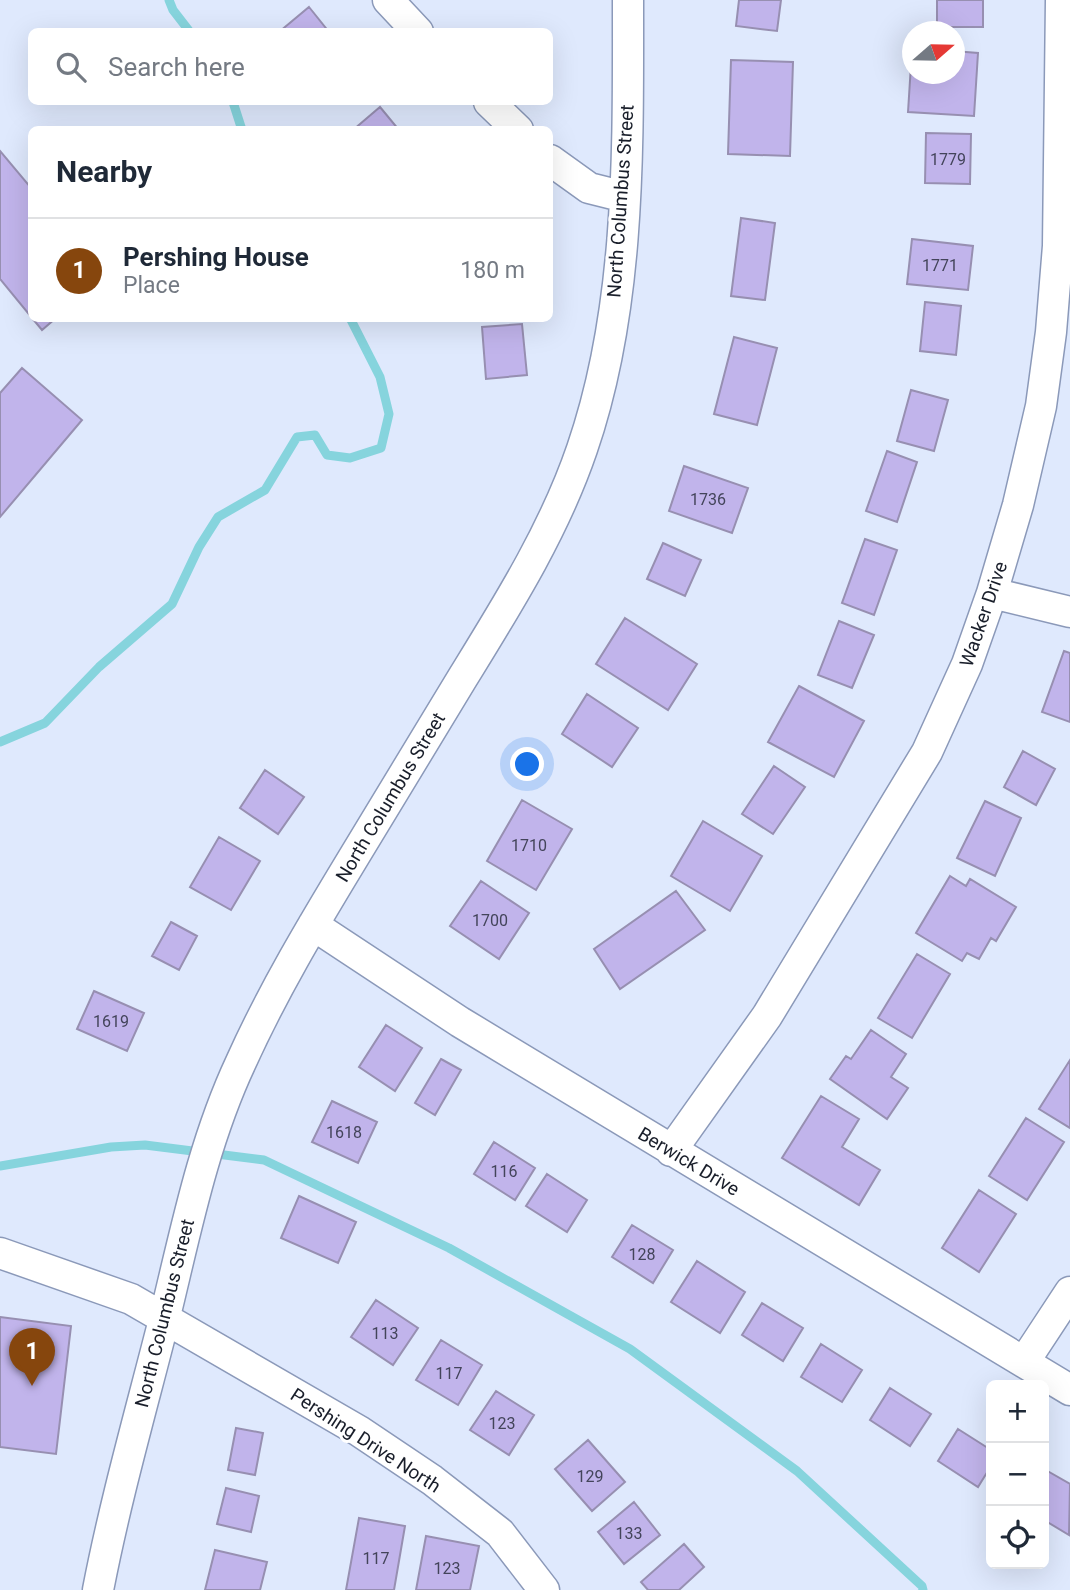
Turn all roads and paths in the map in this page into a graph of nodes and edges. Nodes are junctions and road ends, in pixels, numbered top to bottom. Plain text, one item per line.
1 (388, 0) edge
2 (628, 0) edge
3 (1061, 0) edge
4 (414, 28) edge
5 (492, 105) edge
6 (514, 126) edge
7 (553, 162) edge
8 (625, 197) junction
9 (992, 593) junction
10 (1070, 612) edge
11 (313, 925) junction
12 (671, 1151) junction
13 (0, 1253) edge
14 (1070, 1292) edge
15 (164, 1319) junction
16 (1024, 1362) junction
17 (1070, 1390) edge
18 (98, 1590) edge
19 (544, 1590) edge

1 - 4 street
2 - 8 street, North Columbus Street
3 - 9 street, Wacker Drive
5 - 6 street
7 - 8 street
8 - 11 street, North Columbus Street
9 - 10 street
9 - 12 street, Wacker Drive
11 - 12 street, Berwick Drive
11 - 15 street, North Columbus Street
12 - 16 street, Berwick Drive
13 - 15 street, Pershing Drive North
14 - 16 street
15 - 18 street, North Columbus Street
15 - 19 street, Pershing Drive North
16 - 17 street, Berwick Drive

